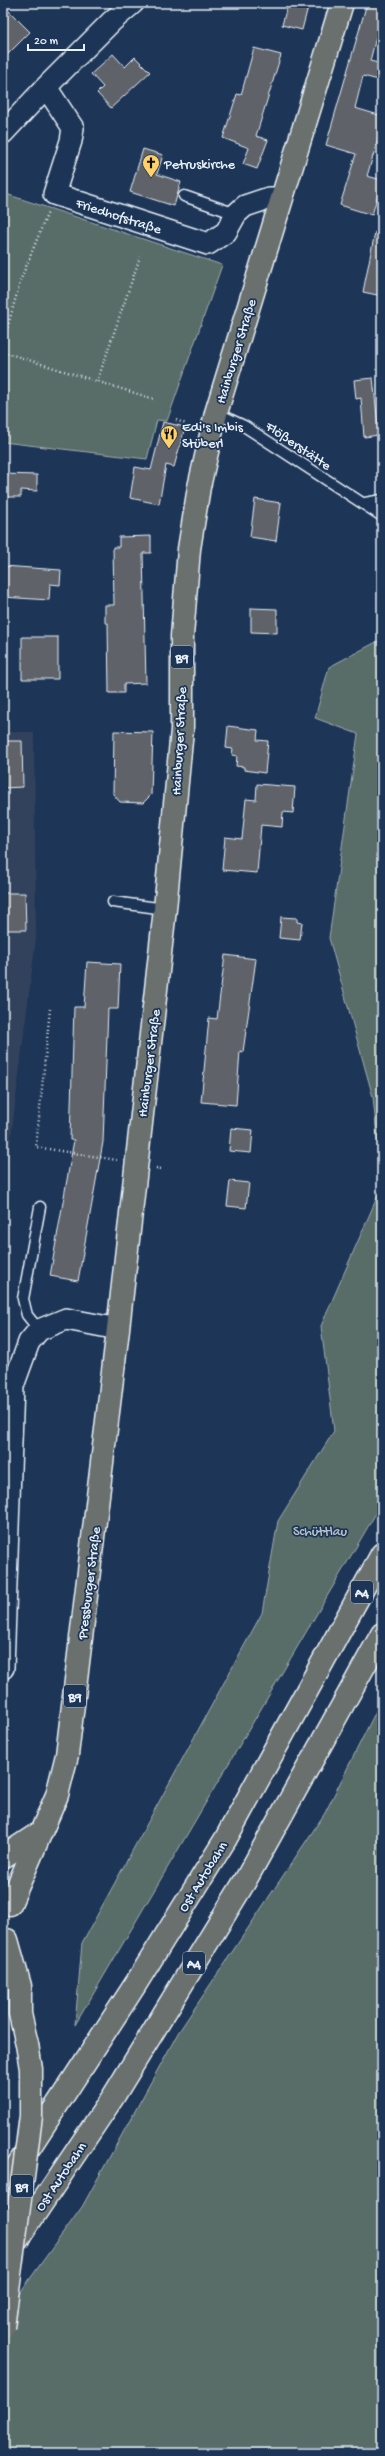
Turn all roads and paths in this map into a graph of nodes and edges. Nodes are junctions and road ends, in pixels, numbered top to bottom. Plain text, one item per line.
1 (133, 3) edge
2 (342, 3) edge
3 (46, 87) junction
4 (6, 125) edge
5 (54, 194) junction
6 (184, 196) dead end
7 (282, 198) junction
8 (236, 214) junction
9 (140, 257) dead end
10 (3, 343) edge
11 (3, 352) edge
12 (97, 382) junction
13 (154, 399) dead end
14 (216, 413) junction
15 (176, 420) dead end
16 (186, 424) dead end
17 (382, 500) edge
18 (365, 503) junction
19 (382, 516) edge
20 (113, 902) dead end
21 (165, 909) junction
22 (50, 1009) dead end
23 (136, 1164) junction
24 (162, 1169) dead end
25 (40, 1207) dead end
26 (118, 1329) junction
27 (40, 1330) junction
28 (382, 1554) edge
29 (382, 1634) edge
30 (3, 1668) edge
31 (41, 1832) junction
32 (3, 1857) edge
33 (7, 1898) edge
34 (5, 1942) edge
35 (3, 1994) edge
36 (20, 2014) junction
37 (3, 2188) edge
38 (3, 2262) edge
39 (3, 2327) edge

1 - 3 street
2 - 7 main road, Hainburger Straße / B9
3 - 4 street
3 - 5 street
5 - 8 street, Friedhofstraße
5 - 10 path
6 - 8 lane
7 - 8 street, Friedhofstraße
7 - 14 main road, Hainburger Straße / B9
9 - 12 path
11 - 12 path
12 - 13 path
14 - 18 lane, Flößerstätte
14 - 21 main road, Hainburger Straße / B9
15 - 16 path
17 - 18 lane
18 - 19 lane, Flößerstätte
20 - 21 lane
21 - 23 main road, Hainburger Straße / B9
22 - 23 path
23 - 24 path
23 - 26 main road, Hainburger Straße / B9
25 - 27 lane
26 - 27 street
26 - 31 main road, Pressburger Straße / B9
27 - 30 street
28 - 37 main road, Ost Autobahn / A4
29 - 38 main road, Ost Autobahn / A4
31 - 32 main road
31 - 33 main road, Pressburger Straße / B9
33 - 34 main road, B9
34 - 36 main road, B9
35 - 36 main road, B9
36 - 39 main road, B9, bridge

